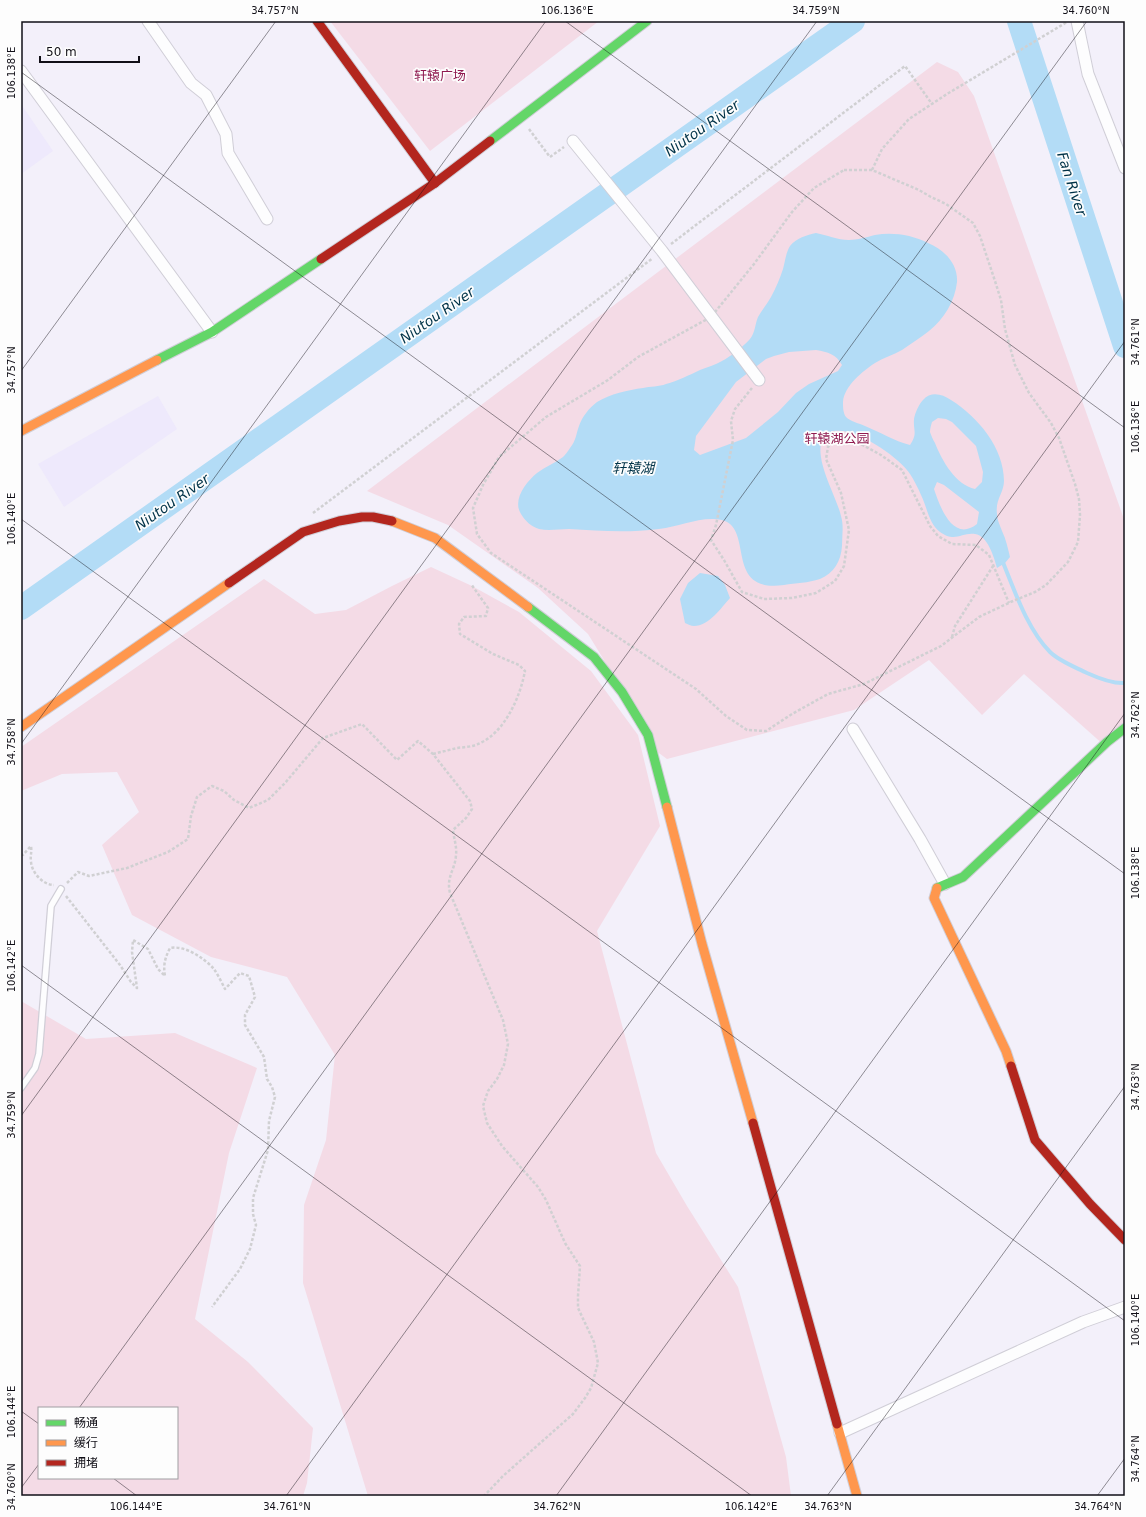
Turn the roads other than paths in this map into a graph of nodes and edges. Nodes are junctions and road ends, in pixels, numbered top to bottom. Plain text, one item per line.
1 (148, 21) edge
2 (317, 21) edge
3 (647, 21) edge
4 (1077, 21) edge
5 (21, 71) edge
6 (573, 141) road end
7 (1125, 168) edge
8 (435, 183) junction
9 (267, 219) dead end
10 (212, 332) junction
11 (759, 380) road end
12 (21, 431) edge
13 (21, 727) edge
14 (1125, 728) edge
15 (853, 729) dead end
16 (945, 884) junction
17 (61, 889) road end
18 (21, 1088) edge
19 (1125, 1240) edge
20 (1125, 1307) edge
21 (840, 1432) junction
22 (857, 1496) edge

1 - 9 street
2 - 8 street
3 - 8 street
4 - 7 street
5 - 10 street
6 - 11 street
8 - 10 street
10 - 12 street
13 - 21 street
14 - 16 street
15 - 16 street
16 - 19 street
17 - 18 lane
20 - 21 street
21 - 22 street

